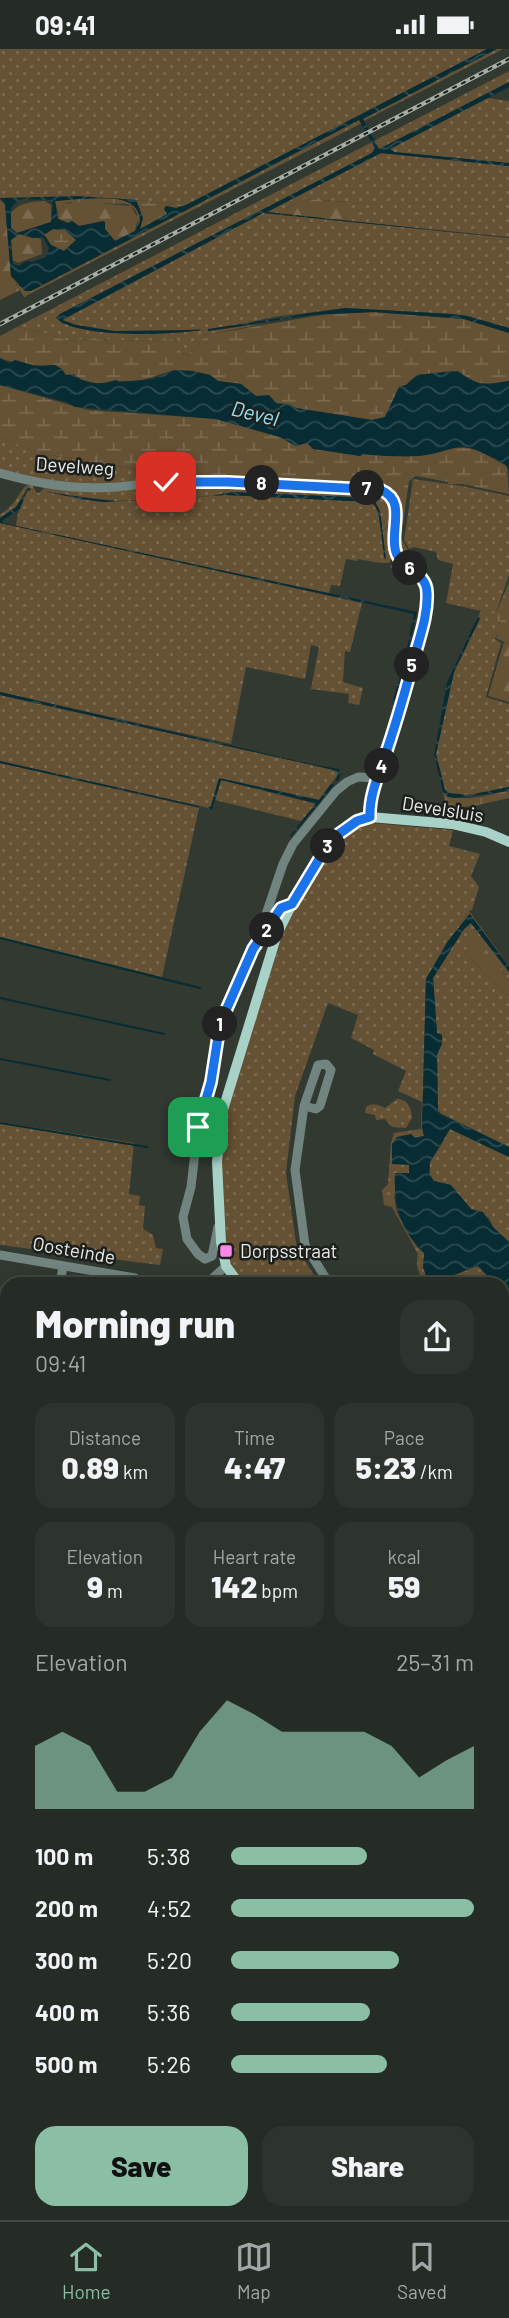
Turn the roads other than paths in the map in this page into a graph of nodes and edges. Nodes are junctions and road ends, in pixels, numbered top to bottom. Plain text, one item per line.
1 (0, 473) edge
2 (378, 778) junction
3 (370, 817) junction
4 (509, 842) edge
5 (292, 904) junction
6 (253, 949) junction
7 (304, 1106) junction
8 (219, 1221) junction
9 (0, 1255) edge
10 (63, 1266) junction
11 (226, 1266) junction
12 (61, 1277) edge
13 (129, 1277) edge
14 (214, 1277) edge
15 (234, 1277) edge
16 (325, 1277) edge

1 - 2 street, Develweg
2 - 3 street, Develweg
2 - 6 street
3 - 4 main road, Develsluis
3 - 5 main road
5 - 6 street
5 - 8 main road
6 - 8 street
7 - 7 street
7 - 16 street
8 - 11 main road
9 - 10 street, Oosteinde
10 - 12 street
10 - 13 street, Oosteinde
11 - 14 street
11 - 15 main road

